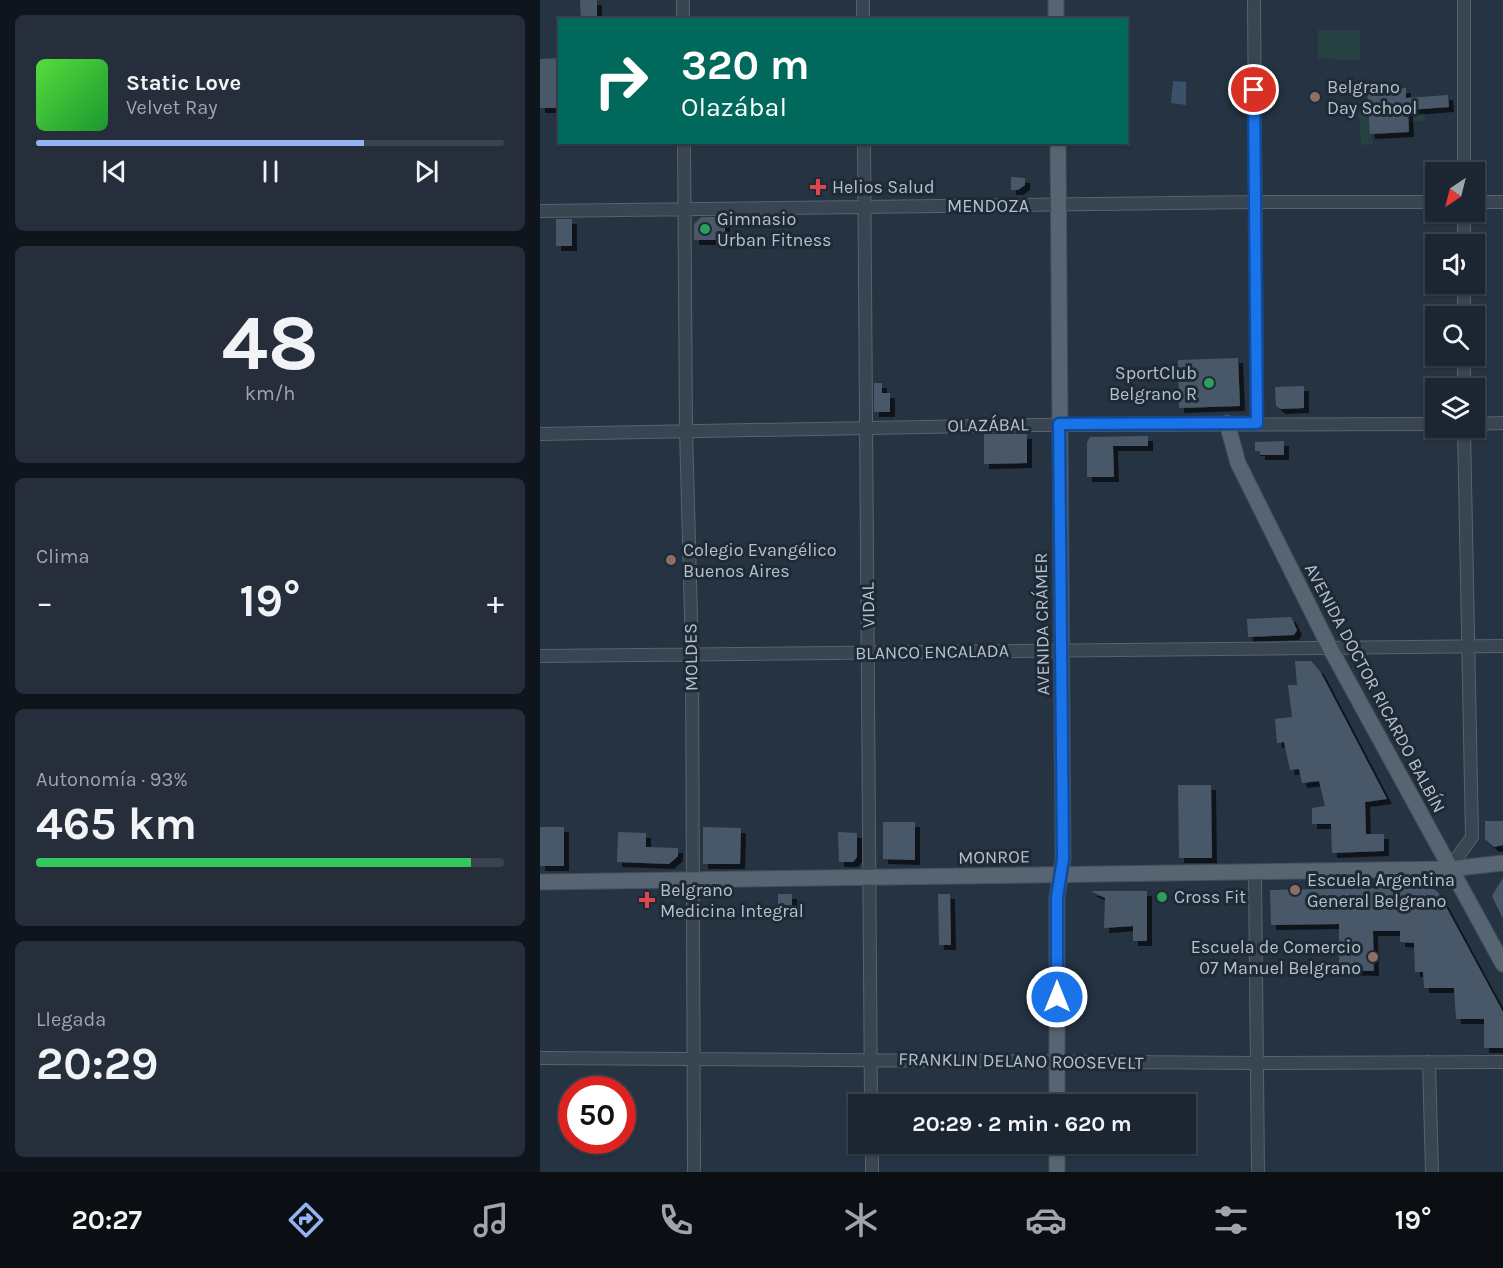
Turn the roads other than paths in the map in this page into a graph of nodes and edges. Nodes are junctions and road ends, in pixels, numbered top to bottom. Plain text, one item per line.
1 (683, 0) edge
2 (863, 0) edge
3 (1056, 0) edge
4 (1254, 0) edge
5 (1464, 0) edge
6 (683, 18) edge
7 (863, 18) edge
8 (1056, 18) edge
9 (684, 144) edge
10 (864, 144) edge
11 (1058, 144) edge
12 (1464, 162) edge
13 (1255, 202) junction
14 (1425, 202) edge
15 (1485, 202) edge
16 (1503, 202) edge
17 (1059, 206) junction
18 (864, 207) junction
19 (685, 209) junction
20 (540, 211) edge
21 (1227, 423) junction
22 (1257, 423) junction
23 (1503, 423) edge
24 (1059, 424) junction
25 (1425, 424) edge
26 (1485, 424) edge
27 (865, 427) junction
28 (686, 429) junction
29 (540, 434) edge
30 (1464, 438) edge
31 (1503, 646) edge
32 (1470, 647) junction
33 (1330, 648) junction
34 (1063, 650) junction
35 (868, 653) junction
36 (692, 655) junction
37 (540, 657) edge
38 (1503, 863) edge
39 (1449, 869) junction
40 (1254, 873) junction
41 (1061, 876) junction
42 (869, 878) junction
43 (692, 880) junction
44 (540, 882) edge
45 (1503, 964) edge
46 (540, 1058) edge
47 (692, 1058) junction
48 (870, 1059) junction
49 (1057, 1062) junction
50 (1429, 1062) junction
51 (1503, 1062) edge
52 (1256, 1063) junction
53 (871, 1094) edge
54 (1057, 1094) edge
55 (872, 1154) edge
56 (1057, 1154) edge
57 (694, 1172) edge
58 (872, 1172) edge
59 (1057, 1172) edge
60 (1258, 1172) edge
61 (1432, 1172) edge

1 - 6 street
2 - 7 street
3 - 8 main road
4 - 13 street
5 - 12 street
9 - 19 street, MOLDES
10 - 18 street, VIDAL
11 - 17 main road, AVENIDA CRÁMER
13 - 14 street, MENDOZA
13 - 17 street, MENDOZA
13 - 22 street
15 - 16 street
17 - 18 street, MENDOZA
17 - 24 main road, AVENIDA CRÁMER
18 - 19 street, MENDOZA
18 - 27 street, VIDAL
19 - 20 street, MENDOZA
19 - 28 street, MOLDES
21 - 22 street, OLAZÁBAL
21 - 24 street, OLAZÁBAL
21 - 33 main road, AVENIDA DOCTOR RICARDO BALBÍN
22 - 25 street, OLAZÁBAL
23 - 26 street
24 - 27 street, OLAZÁBAL
24 - 34 main road, AVENIDA CRÁMER
27 - 28 street, OLAZÁBAL
27 - 35 street, VIDAL
28 - 29 street, OLAZÁBAL
28 - 36 street, MOLDES
30 - 32 street
31 - 32 street, BLANCO ENCALADA
32 - 33 street, BLANCO ENCALADA
32 - 39 street
33 - 34 street, BLANCO ENCALADA
33 - 39 main road, AVENIDA DOCTOR RICARDO BALBÍN
34 - 35 street, BLANCO ENCALADA
34 - 41 main road, AVENIDA CRÁMER
35 - 36 street, BLANCO ENCALADA
35 - 42 street, VIDAL
36 - 37 street, BLANCO ENCALADA
36 - 43 street, MOLDES
38 - 39 main road, MONROE
39 - 40 main road, MONROE
39 - 45 main road, AVENIDA DOCTOR RICARDO BALBÍN
40 - 41 main road, MONROE
40 - 52 street
41 - 42 main road, MONROE
41 - 49 main road, AVENIDA CRÁMER
42 - 43 main road, MONROE
42 - 48 street, VIDAL
43 - 44 main road, MONROE
43 - 47 street, MOLDES
46 - 47 street, FRANKLIN DELANO ROOSEVELT
47 - 48 street, FRANKLIN DELANO ROOSEVELT
47 - 57 street, MOLDES
48 - 49 street, FRANKLIN DELANO ROOSEVELT
48 - 53 street, VIDAL
49 - 52 street, FRANKLIN DELANO ROOSEVELT
49 - 54 main road, AVENIDA CRÁMER
50 - 51 street, FRANKLIN DELANO ROOSEVELT
50 - 52 street, FRANKLIN DELANO ROOSEVELT
50 - 61 street
52 - 60 street
55 - 58 street
56 - 59 main road

